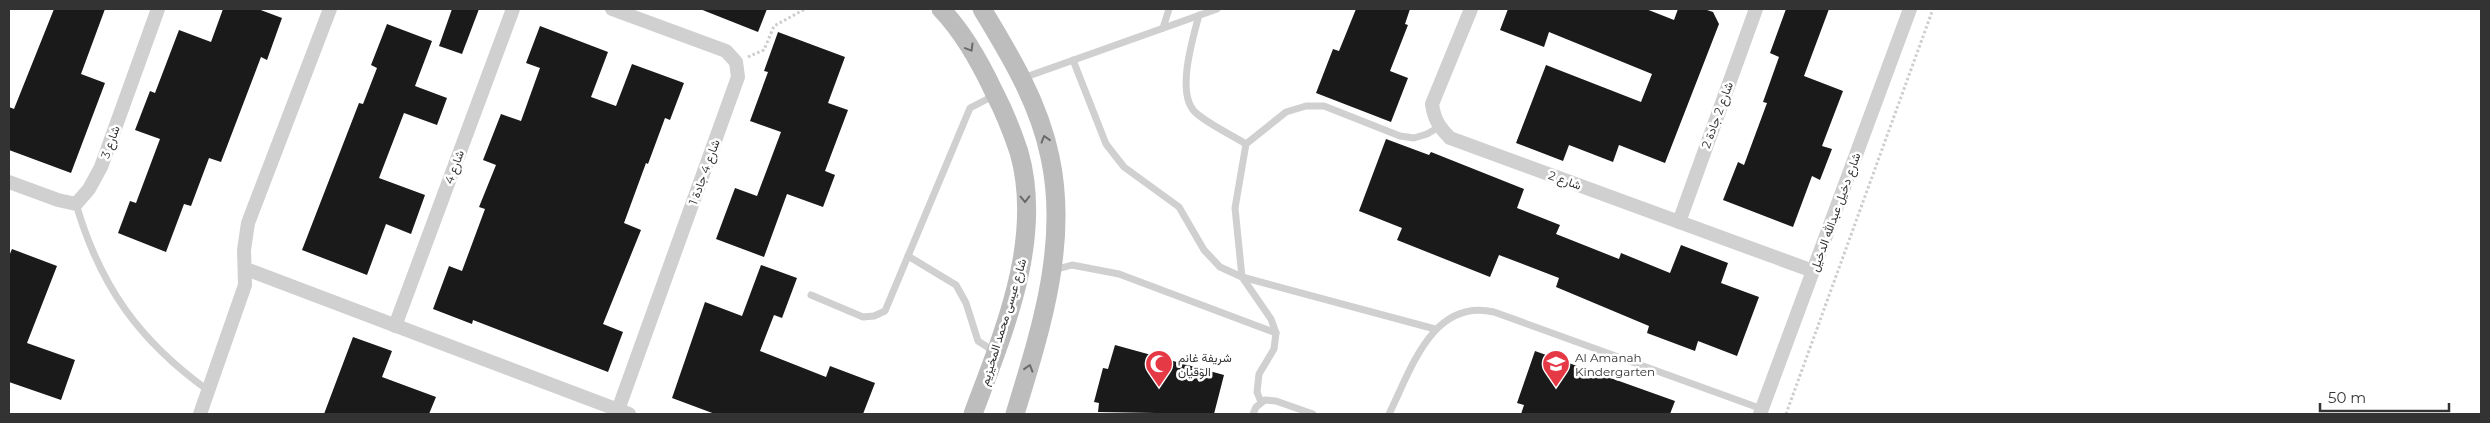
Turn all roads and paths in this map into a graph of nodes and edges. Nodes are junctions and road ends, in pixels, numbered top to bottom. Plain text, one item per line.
1 (158, 9) edge
2 (330, 9) edge
3 (513, 9) edge
4 (612, 9) edge
5 (805, 9) edge
6 (941, 9) edge
7 (982, 9) edge
8 (1168, 9) edge
9 (1217, 9) edge
10 (1471, 9) edge
11 (1756, 9) edge
12 (1910, 9) edge
13 (1934, 9) edge
14 (1199, 15) junction
15 (1163, 28) junction
16 (1073, 60) junction
17 (736, 62) junction
18 (1022, 78) junction
19 (995, 94) junction
20 (1439, 126) junction
21 (1246, 144) junction
22 (9, 182) edge
23 (76, 204) junction
24 (1679, 222) junction
25 (908, 256) junction
26 (246, 269) junction
27 (1051, 271) junction
28 (1813, 271) junction
29 (1242, 277) junction
30 (811, 295) dead end
31 (395, 326) junction
32 (1435, 329) junction
33 (1276, 333) junction
34 (995, 352) junction
35 (209, 391) junction
36 (1261, 402) junction
37 (1017, 410) edge
38 (624, 412) edge
39 (1761, 412) edge
40 (200, 414) edge
41 (973, 414) edge
42 (1253, 414) edge
43 (1313, 414) edge
44 (1389, 414) edge
45 (1786, 414) edge

1 - 23 street, شارع 3
2 - 26 street
3 - 31 street, شارع 4
4 - 17 street
5 - 17 path
6 -> 19 street, شارع عيسى محمد المخيزيم
7 - 18 street
8 - 15 lane
9 - 14 lane
10 - 20 street
11 - 24 street, شارع 2 جادة 2
12 - 28 street, شارع دخيل عبدالله الدخيل
13 - 45 path
14 - 15 lane
14 - 21 lane
15 - 16 lane
16 - 18 lane
16 - 29 lane
17 - 38 street, شارع 4 جادة 1
27 -> 18 street
19 - 25 lane
19 -> 34 street, شارع عيسى محمد المخيزيم
20 - 21 lane
20 - 24 street, شارع 2
21 - 29 lane
22 - 23 street
23 - 35 lane
24 - 28 street, شارع 2
25 - 30 lane
25 - 34 lane
26 - 31 street
26 - 35 street
27 - 33 lane
37 -> 27 street
28 - 39 street, شارع دخيل عبدالله الدخيل
29 - 32 lane
29 - 33 lane
31 - 38 street
32 - 39 lane
32 - 44 lane
33 - 36 lane
34 - 41 street, شارع عيسى محمد المخيزيم
35 - 40 street
36 - 42 lane
36 - 43 lane

